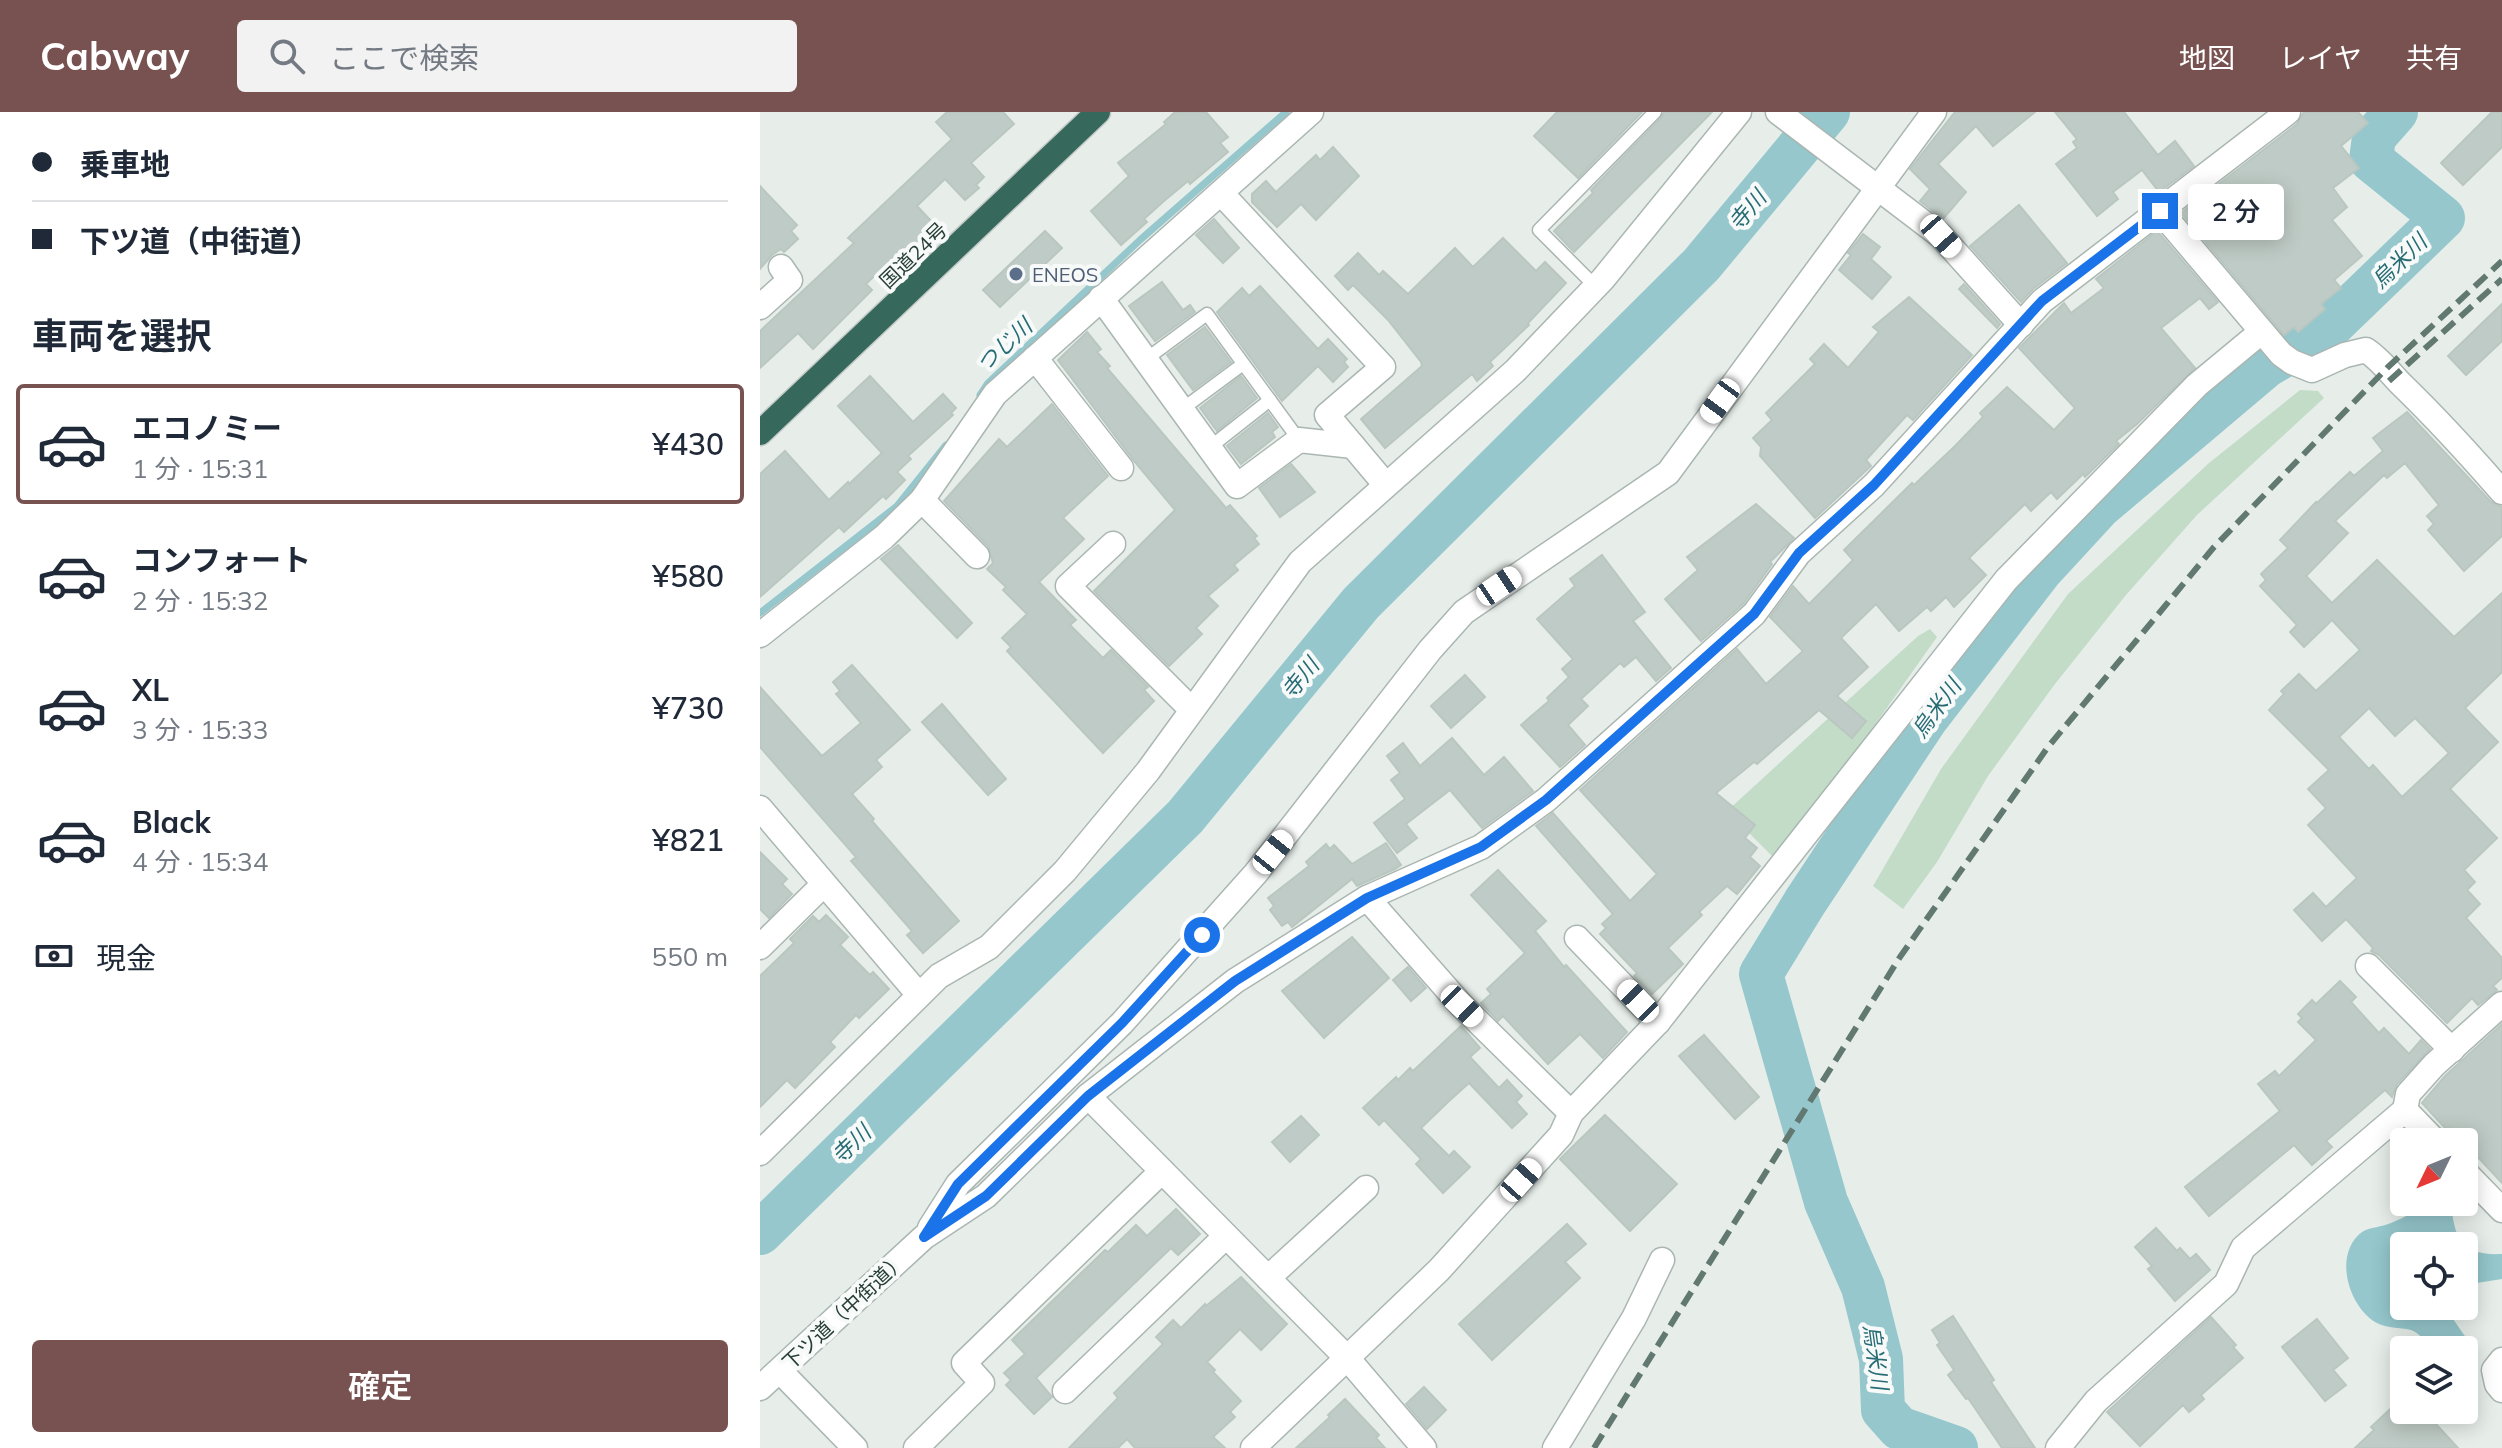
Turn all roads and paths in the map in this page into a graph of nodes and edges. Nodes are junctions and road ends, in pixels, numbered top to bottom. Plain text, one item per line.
1 (1098, 112) edge
2 (1311, 112) edge
3 (1655, 112) edge
4 (1739, 112) edge
5 (1778, 112) edge
6 (1934, 112) edge
7 (2288, 112) edge
8 (1874, 187) junction
9 (1221, 193) junction
10 (2160, 211) junction
11 (781, 267) dead end
12 (1596, 287) junction
13 (1101, 298) junction
14 (760, 307) edge
15 (2021, 325) junction
16 (2261, 332) junction
17 (1035, 358) junction
18 (1145, 360) junction
19 (1243, 364) junction
20 (1270, 400) junction
21 (1181, 410) junction
22 (760, 433) edge
23 (1299, 440) junction
24 (1353, 446) junction
25 (1209, 448) junction
26 (1121, 468) dead end
27 (1385, 484) junction
28 (2502, 492) edge
29 (922, 500) junction
30 (1113, 544) dead end
31 (977, 556) dead end
32 (760, 635) edge
33 (1191, 709) junction
34 (760, 808) edge
35 (824, 884) junction
36 (1367, 898) junction
37 (1577, 938) dead end
38 (760, 947) edge
39 (2368, 966) dead end
40 (919, 995) junction
41 (2502, 1004) edge
42 (1658, 1022) junction
43 (2452, 1050) junction
44 (1088, 1096) junction
45 (2405, 1110) junction
46 (1571, 1113) junction
47 (2422, 1128) edge
48 (760, 1153) edge
49 (1162, 1171) junction
50 (2478, 1185) edge
51 (1366, 1188) dead end
52 (2502, 1210) edge
53 (1226, 1236) junction
54 (924, 1237) junction
55 (1662, 1260) dead end
56 (1268, 1278) junction
57 (1348, 1359) junction
58 (2502, 1360) edge
59 (780, 1371) junction
60 (760, 1388) edge
61 (2502, 1390) edge
62 (1065, 1391) dead end
63 (855, 1448) edge
64 (916, 1448) edge
65 (1253, 1448) edge
66 (1424, 1448) edge
67 (1555, 1448) edge
68 (2058, 1448) edge

1 - 22 highway, 国道24号
2 - 9 street
3 - 12 lane
4 - 12 street
5 - 8 street
6 - 8 street
7 - 10 street, 下ツ道（中街道）
8 - 15 street
8 - 54 street
9 - 13 street
9 - 24 street
10 - 15 street, 下ツ道（中街道）
10 - 16 street
11 - 14 street
12 - 27 street
13 - 17 street
13 - 18 street
15 - 36 street, 下ツ道（中街道）
16 - 28 street
16 - 42 street
17 - 26 street
17 - 29 street
18 - 19 lane
18 - 21 street
19 - 20 lane
19 - 21 lane
20 - 23 lane
20 - 25 lane
21 - 25 street
23 - 24 street
23 - 25 street
24 - 27 street
27 - 33 street
29 - 31 street
29 - 32 street
30 - 33 street
33 - 40 street
34 - 35 street
35 - 38 street
35 - 40 street
36 - 44 street, 下ツ道（中街道）
36 - 46 street
37 - 42 street
39 - 43 street
40 - 48 street
41 - 43 street
42 - 46 street
43 - 45 street
44 - 49 street
44 - 54 street, 下ツ道（中街道）
45 - 47 street
45 - 68 street
46 - 57 street
49 - 53 street
49 - 64 street
50 - 52 street
51 - 56 street
53 - 56 street
53 - 62 street
54 - 59 street, 下ツ道（中街道）
55 - 67 street
56 - 57 street
57 - 65 street
57 - 66 street
58 - 61 street
59 - 60 street, 下ツ道（中街道）
59 - 63 street

